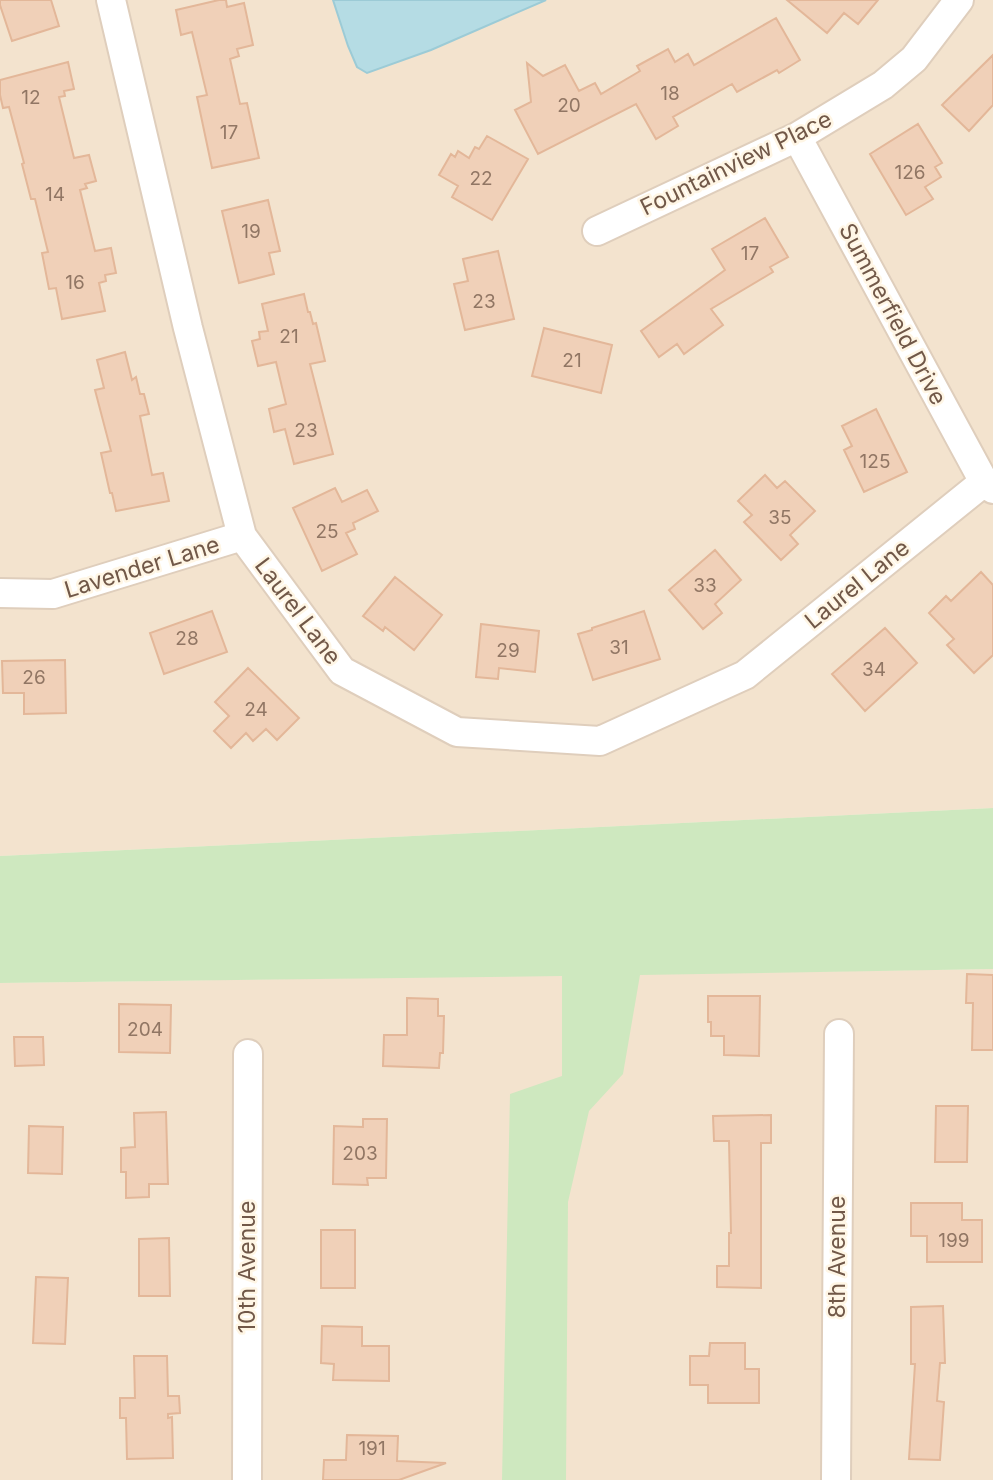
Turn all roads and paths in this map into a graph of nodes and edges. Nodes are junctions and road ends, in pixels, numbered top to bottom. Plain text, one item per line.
1 (111, 0) edge
2 (959, 0) edge
3 (797, 137) junction
4 (597, 231) dead end
5 (989, 485) edge
6 (242, 536) junction
7 (0, 593) edge
8 (839, 1034) dead end
9 (248, 1054) dead end
10 (247, 1480) edge
11 (836, 1480) edge

1 - 6 street, Laurel Lane
2 - 3 street, Fountainview Place
3 - 4 street, Fountainview Place
3 - 5 street, Summerfield Drive
5 - 6 street, Laurel Lane
6 - 7 street, Lavender Lane
8 - 11 street, 8th Avenue
9 - 10 street, 10th Avenue

